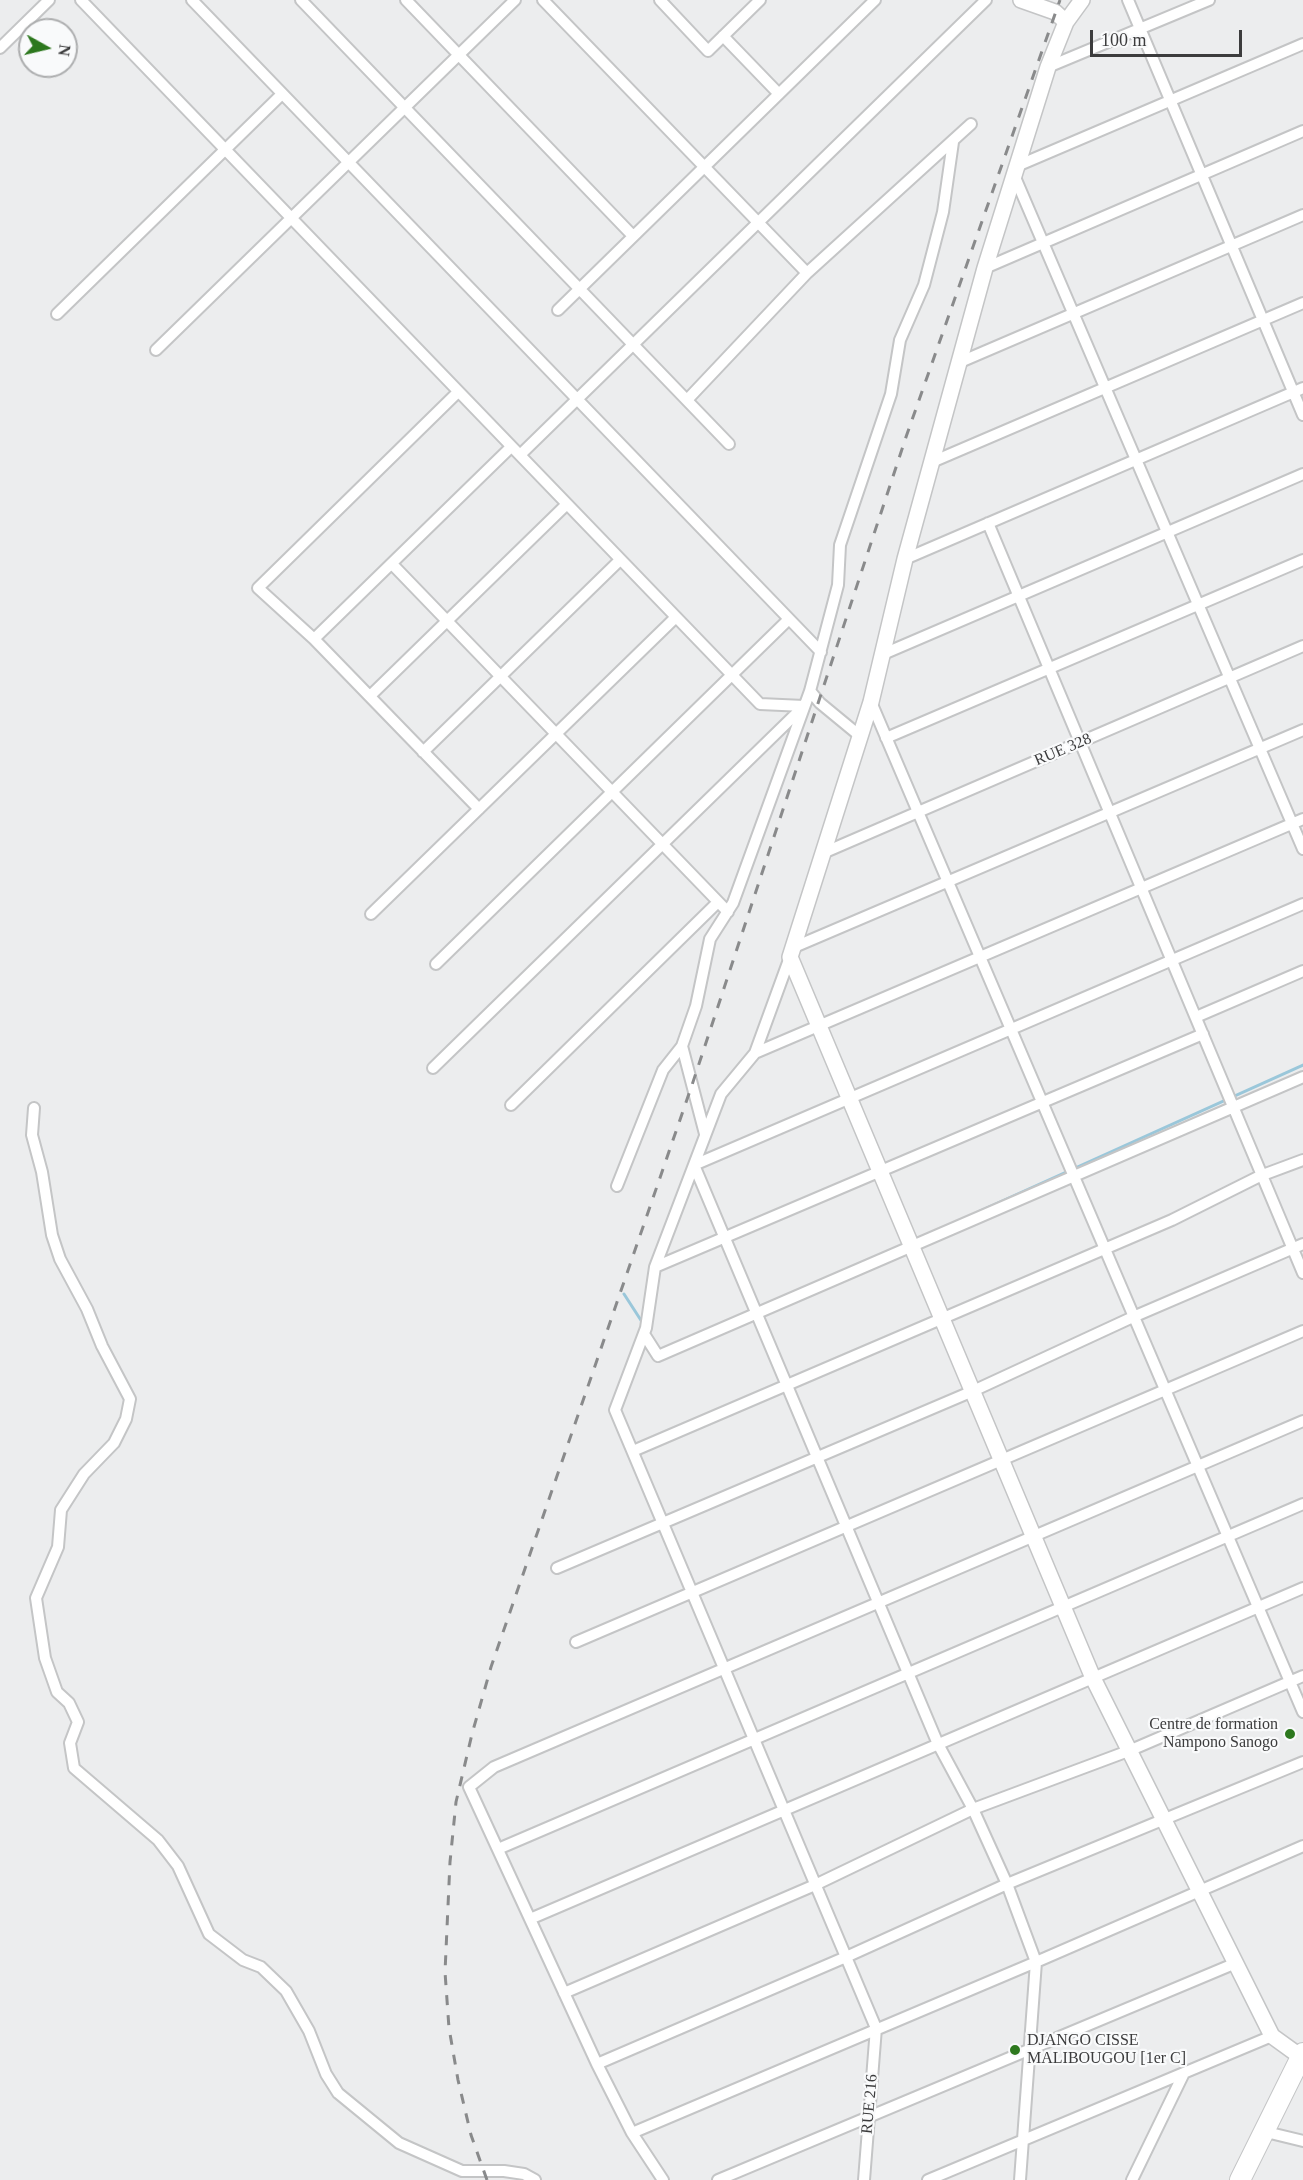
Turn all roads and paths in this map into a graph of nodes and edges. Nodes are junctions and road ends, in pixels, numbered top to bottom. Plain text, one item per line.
1 (49, 0) edge
2 (81, 0) edge
3 (192, 0) edge
4 (301, 0) edge
5 (406, 0) edge
6 (515, 0) edge
7 (543, 0) edge
8 (660, 0) edge
9 (760, 0) edge
10 (875, 0) edge
11 (986, 0) edge
12 (1021, 0) edge
13 (1082, 0) edge
14 (1128, 0) edge
15 (1209, 0) edge
16 (1058, 11) edge
17 (1141, 29) junction
18 (723, 36) junction
19 (1303, 44) edge
20 (0, 48) edge
21 (459, 55) junction
22 (1048, 68) junction
23 (282, 94) junction
24 (778, 94) junction
25 (1171, 101) junction
26 (405, 107) junction
27 (971, 124) dead end
28 (1303, 131) edge
29 (953, 142) junction
30 (225, 150) junction
31 (348, 162) junction
32 (704, 167) junction
33 (1016, 170) junction
34 (1202, 175) junction
35 (1303, 215) edge
36 (291, 218) junction
37 (758, 223) junction
38 (633, 236) junction
39 (1043, 243) junction
40 (1232, 246) junction
41 (985, 268) junction
42 (807, 273) junction
43 (580, 289) junction
44 (1303, 303) edge
45 (558, 310) dead end
46 (57, 314) dead end
47 (1074, 314) junction
48 (1263, 320) junction
49 (633, 344) junction
50 (156, 350) dead end
51 (958, 363) junction
52 (1106, 389) junction
53 (1298, 390) edge
54 (458, 392) junction
55 (577, 399) junction
56 (687, 400) junction
57 (1303, 415) edge
58 (729, 444) dead end
59 (511, 447) junction
60 (520, 455) junction
61 (1136, 459) junction
62 (932, 462) junction
63 (1303, 474) edge
64 (567, 504) junction
65 (988, 523) junction
66 (1167, 532) junction
67 (904, 559) junction
68 (620, 560) junction
69 (1303, 560) edge
70 (392, 564) junction
71 (1018, 596) junction
72 (1198, 604) junction
73 (675, 617) junction
74 (789, 619) junction
75 (447, 621) junction
76 (314, 639) junction
77 (1303, 646) edge
78 (821, 652) junction
79 (880, 655) junction
80 (1049, 668) junction
81 (732, 675) junction
82 (501, 677) junction
83 (1230, 678) junction
84 (810, 691) junction
85 (370, 696) junction
86 (871, 702) junction
87 (804, 706) junction
88 (1303, 730) edge
89 (556, 734) junction
90 (860, 736) junction
91 (886, 738) junction
92 (1080, 742) junction
93 (1260, 748) junction
94 (423, 752) junction
95 (612, 792) junction
96 (478, 809) junction
97 (918, 812) junction
98 (1110, 812) junction
99 (1303, 819) edge
100 (1292, 823) junction
101 (662, 844) junction
102 (1303, 849) edge
103 (823, 853) junction
104 (948, 882) junction
105 (1141, 888) junction
106 (718, 902) junction
107 (1303, 904) edge
108 (728, 912) junction
109 (371, 914) dead end
110 (791, 953) junction
111 (980, 957) junction
112 (1172, 960) junction
113 (436, 964) dead end
114 (1303, 971) edge
115 (1196, 1017) junction
116 (819, 1026) junction
117 (1011, 1029) junction
118 (1203, 1034) junction
119 (682, 1046) junction
120 (755, 1053) junction
121 (433, 1068) dead end
122 (1303, 1077) edge
123 (849, 1098) junction
124 (1042, 1103) junction
125 (511, 1105) dead end
126 (1234, 1107) junction
127 (34, 1108) dead end
128 (705, 1135) junction
129 (1303, 1160) edge
130 (694, 1165) junction
131 (880, 1172) junction
132 (1073, 1176) junction
133 (1260, 1176) junction
134 (617, 1186) dead end
135 (725, 1239) junction
136 (1303, 1244) edge
137 (911, 1245) junction
138 (1292, 1248) junction
139 (1104, 1249) junction
140 (655, 1267) junction
141 (1303, 1273) edge
142 (756, 1311) junction
143 (1133, 1317) junction
144 (942, 1318) junction
145 (1303, 1331) edge
146 (644, 1334) junction
147 (787, 1385) junction
148 (1165, 1390) junction
149 (973, 1391) junction
150 (1303, 1421) edge
151 (633, 1451) junction
152 (817, 1457) junction
153 (1002, 1460) junction
154 (1197, 1466) junction
155 (1303, 1504) edge
156 (663, 1523) junction
157 (846, 1526) junction
158 (1034, 1536) junction
159 (1228, 1536) junction
160 (558, 1569) dead end
161 (1303, 1588) edge
162 (692, 1592) junction
163 (878, 1602) junction
164 (1064, 1607) junction
165 (1258, 1607) junction
166 (576, 1642) dead end
167 (724, 1668) junction
168 (908, 1673) junction
169 (1303, 1676) edge
170 (1094, 1677) junction
171 (1290, 1682) junction
172 (1303, 1710) edge
173 (754, 1739) junction
174 (938, 1744) junction
175 (1131, 1750) junction
176 (1303, 1762) edge
177 (973, 1809) junction
178 (784, 1810) junction
179 (1166, 1820) junction
180 (1303, 1845) edge
181 (498, 1849) junction
182 (1007, 1884) junction
183 (815, 1885) junction
184 (1200, 1890) junction
185 (530, 1919) junction
186 (846, 1957) junction
187 (1036, 1962) junction
188 (1236, 1963) junction
189 (564, 1992) junction
190 (876, 2028) junction
191 (1272, 2036) junction
192 (1030, 2049) junction
193 (1302, 2055) edge
194 (597, 2064) junction
195 (1184, 2073) junction
196 (869, 2117) junction
197 (1262, 2131) junction
198 (632, 2133) junction
199 (1023, 2140) junction
200 (1303, 2141) edge
201 (944, 2177) edge
202 (535, 2180) edge
203 (663, 2180) edge
204 (718, 2180) edge
205 (864, 2180) edge
206 (928, 2180) edge
207 (1020, 2180) edge
208 (1132, 2180) edge
209 (1240, 2180) edge

1 - 20 street
2 - 30 street
3 - 23 street
4 - 26 street
5 - 21 street
6 - 21 street
7 - 32 street
8 - 18 street
9 - 18 street
10 - 24 street
11 - 37 street
12 - 16 street
13 - 16 street
14 - 17 street
15 - 17 street
16 - 22 street
17 - 22 street
17 - 25 street
18 - 24 street
19 - 25 street
21 - 26 street
21 - 38 street
22 - 33 street
23 - 30 street
23 - 31 street
24 - 32 street
25 - 33 street
25 - 34 street
26 - 31 street
26 - 43 street
27 - 29 street
28 - 34 street
29 - 42 street
29 - 78 street
30 - 36 street
30 - 46 street
31 - 36 street
31 - 55 street
32 - 37 street
32 - 38 street
33 - 39 street
33 - 41 street
34 - 39 street
34 - 40 street
35 - 40 street
36 - 50 street
36 - 54 street
37 - 42 street
37 - 49 street
38 - 43 street
39 - 41 street
39 - 47 street
40 - 47 street
40 - 48 street
41 - 51 street
42 - 56 street
43 - 45 street
43 - 49 street
44 - 48 street
47 - 51 street
47 - 52 street
48 - 52 street
48 - 53 street
49 - 55 street
49 - 56 street
51 - 62 street
52 - 61 street
52 - 62 street
53 - 57 street
53 - 61 street
54 - 59 street
54 - 76 street
55 - 60 street
55 - 74 street
56 - 58 street
59 - 60 street
59 - 70 street
60 - 64 street
61 - 65 street
61 - 66 street
62 - 67 street
63 - 66 street
64 - 68 street
64 - 75 street
65 - 67 street
65 - 71 street
66 - 71 street
66 - 72 street
67 - 79 street
68 - 73 street
68 - 82 street
69 - 72 street
70 - 75 street
70 - 76 street
71 - 79 street
71 - 80 street
72 - 80 street
72 - 83 street
73 - 81 street
73 - 89 street
74 - 78 street
74 - 81 street
75 - 82 street
75 - 85 street
76 - 85 street
77 - 83 street, RUE 328
78 - 84 street
79 - 86 street
80 - 91 street
80 - 92 street
81 - 87 street
81 - 95 street
82 - 89 street
82 - 94 street
83 - 92 street, RUE 328
83 - 93 street
84 - 87 street
84 - 90 street
85 - 94 street
86 - 90 street
86 - 91 street
87 - 101 street
87 - 108 street
88 - 93 street
89 - 95 street
89 - 96 street
90 - 103 street
91 - 97 street
92 - 97 street, RUE 328
92 - 98 street
93 - 98 street
93 - 100 street
94 - 96 street
95 - 101 street
95 - 113 street
96 - 109 street
97 - 103 street, RUE 328
97 - 104 street
98 - 104 street
98 - 105 street
99 - 100 street
100 - 102 street
100 - 105 street
101 - 106 street
101 - 121 street
103 - 110 street
104 - 110 street
104 - 111 street
105 - 111 street
105 - 112 street
106 - 108 street
106 - 125 street
107 - 112 street
108 - 119 street
110 - 116 street
110 - 120 street
111 - 116 street
111 - 117 street
112 - 115 street
112 - 117 street
114 - 115 street
115 - 118 street
116 - 120 street
116 - 123 street
117 - 123 street
117 - 124 street
118 - 124 street
118 - 126 street
119 - 128 street
119 - 134 street
120 - 128 street
122 - 126 street
123 - 130 street
123 - 131 street
124 - 131 street
124 - 132 street
126 - 132 street
126 - 133 street
127 - 202 street
128 - 130 street
129 - 133 street
130 - 135 street
130 - 140 street
131 - 135 street
131 - 137 street
132 - 137 street
132 - 139 street
133 - 138 street
133 - 139 street
135 - 140 street
135 - 142 street
136 - 138 street
137 - 142 street
137 - 144 street
138 - 141 street
138 - 143 street
139 - 143 street
139 - 144 street
140 - 146 street
142 - 146 street
142 - 147 street
143 - 148 street
143 - 149 street
144 - 147 street
144 - 149 street
145 - 148 street
146 - 151 street
147 - 151 street
147 - 152 street
148 - 153 street
148 - 154 street
149 - 152 street
149 - 153 street
150 - 154 street
151 - 156 street
152 - 156 street
152 - 157 street
153 - 157 street
153 - 158 street
154 - 158 street
154 - 159 street
155 - 159 street
156 - 160 street
156 - 162 street
157 - 162 street
157 - 163 street
158 - 163 street
158 - 164 street
159 - 164 street
159 - 165 street
161 - 165 street
162 - 166 street
162 - 167 street
163 - 167 street
163 - 168 street
164 - 168 street
164 - 170 street
165 - 170 street
165 - 171 street
167 - 173 street
167 - 181 street
168 - 173 street
168 - 174 street
169 - 171 street
170 - 174 street
170 - 175 street
171 - 172 street
171 - 175 street
173 - 178 street
173 - 181 street
174 - 177 street
174 - 178 street
175 - 177 street
175 - 179 street
176 - 179 street
177 - 182 street
177 - 183 street
178 - 183 street
178 - 185 street
179 - 182 street
179 - 184 street
180 - 184 street
181 - 185 street
182 - 186 street
182 - 187 street
183 - 186 street
183 - 189 street
184 - 187 street
184 - 188 street
185 - 189 street
186 - 190 street
186 - 194 street
187 - 190 street
187 - 192 street
188 - 191 street
188 - 192 street
189 - 194 street
190 - 196 street, RUE 216
190 - 198 street
191 - 193 street
191 - 195 street
192 - 196 street
192 - 199 street
193 - 197 highway
194 - 198 street
195 - 199 street
195 - 208 street
196 - 204 street
196 - 205 street, RUE 216
197 - 200 street
197 - 209 highway
198 - 203 street
199 - 201 street
199 - 207 street
201 - 206 street

